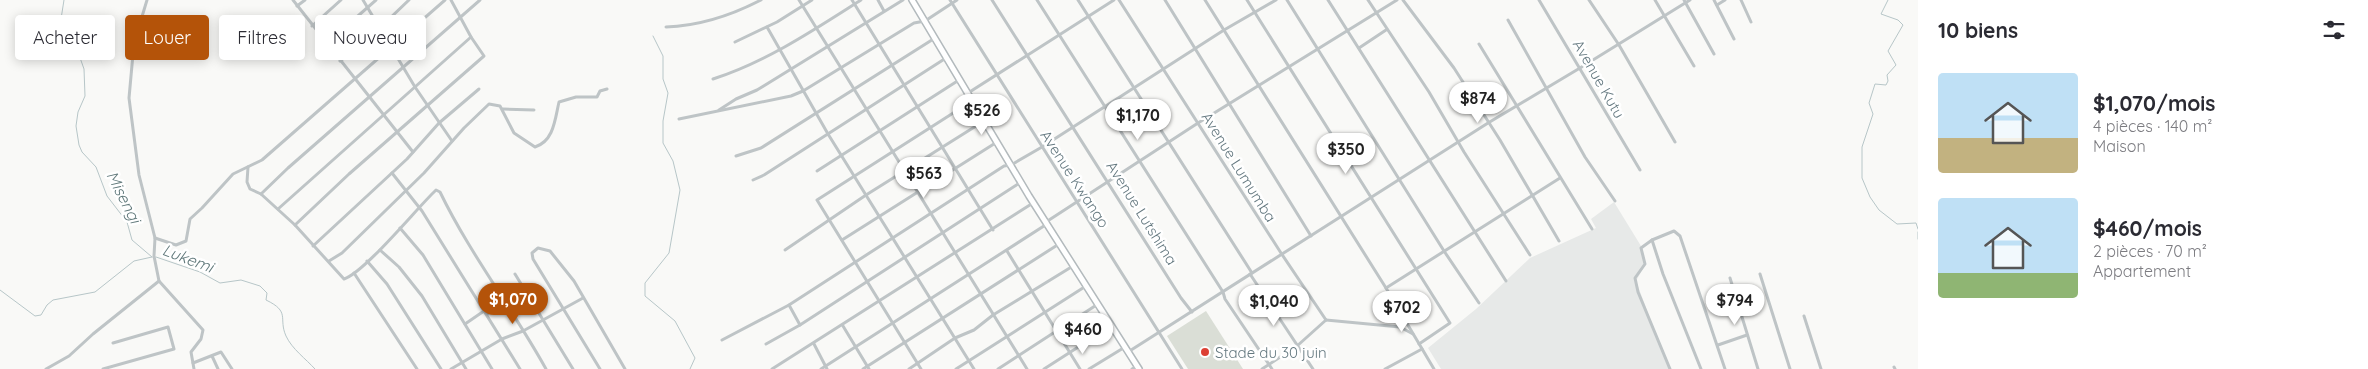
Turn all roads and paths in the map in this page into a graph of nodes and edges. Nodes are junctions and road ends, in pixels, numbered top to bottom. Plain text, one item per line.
1 (148, 0) edge
2 (293, 0) edge
3 (305, 0) edge
4 (341, 0) edge
5 (364, 0) edge
6 (376, 0) edge
7 (409, 0) edge
8 (445, 0) edge
9 (451, 0) edge
10 (480, 0) edge
11 (761, 0) edge
12 (799, 0) edge
13 (812, 0) edge
14 (852, 0) edge
15 (861, 0) edge
16 (878, 0) edge
17 (903, 0) edge
18 (912, 0) edge
19 (957, 0) edge
20 (992, 0) edge
21 (1037, 0) edge
22 (1078, 0) edge
23 (1114, 0) edge
24 (1119, 0) edge
25 (1165, 0) edge
26 (1205, 0) edge
27 (1247, 0) edge
28 (1276, 0) edge
29 (1287, 0) edge
30 (1328, 0) edge
31 (1368, 0) edge
32 (1397, 0) edge
33 (1403, 0) edge
34 (1539, 0) edge
35 (1589, 0) edge
36 (1655, 0) edge
37 (1690, 0) edge
38 (1714, 0) edge
39 (1725, 0) edge
40 (951, 1) edge
41 (1743, 1) edge
42 (1685, 2) edge
43 (854, 4) junction
44 (1717, 4) junction
45 (297, 6) junction
46 (802, 6) junction
47 (368, 8) junction
48 (884, 11) junction
49 (1255, 12) junction
50 (1376, 13) junction
51 (360, 15) edge
52 (372, 15) edge
53 (392, 15) edge
54 (426, 16) edge
55 (1666, 16) junction
56 (1088, 17) junction
57 (460, 18) junction
58 (1508, 20) dead end
59 (925, 21) junction
60 (1751, 22) dead end
61 (866, 23) junction
62 (312, 26) junction
63 (666, 27) dead end
64 (767, 27) junction
65 (816, 28) junction
66 (315, 30) edge
67 (1224, 30) junction
68 (1386, 30) junction
69 (1347, 31) junction
70 (1059, 35) junction
71 (470, 37) junction
72 (935, 38) junction
73 (1734, 39) dead end
74 (735, 42) dead end
75 (879, 44) junction
76 (1479, 44) dead end
77 (1619, 45) junction
78 (828, 47) junction
79 (1195, 48) junction
80 (1359, 48) junction
81 (780, 49) junction
82 (1318, 49) junction
83 (1714, 54) dead end
84 (1027, 56) junction
85 (947, 58) junction
86 (376, 60) edge
87 (400, 60) edge
88 (340, 61) edge
89 (892, 65) junction
90 (1694, 66) dead end
91 (404, 67) junction
92 (1288, 67) junction
93 (840, 68) junction
94 (1580, 68) junction
95 (791, 69) junction
96 (1164, 69) junction
97 (997, 76) junction
98 (713, 79) dead end
99 (960, 79) junction
100 (354, 80) junction
101 (904, 85) junction
102 (1259, 86) junction
103 (415, 87) junction
104 (1548, 87) junction
105 (1133, 88) junction
106 (479, 89) dead end
107 (607, 89) dead end
108 (853, 89) junction
109 (803, 91) junction
110 (968, 93) junction
111 (369, 98) junction
112 (973, 100) junction
113 (1229, 104) junction
114 (427, 105) junction
115 (1517, 106) junction
116 (918, 107) junction
117 (1105, 107) junction
118 (502, 109) junction
119 (866, 109) junction
120 (534, 110) dead end
121 (718, 111) junction
122 (816, 113) junction
123 (382, 114) junction
124 (679, 119) dead end
125 (984, 120) junction
126 (439, 123) junction
127 (1488, 123) junction
128 (1198, 124) junction
129 (1073, 126) junction
130 (930, 128) junction
131 (879, 131) junction
132 (397, 132) junction
133 (828, 134) junction
134 (452, 141) junction
135 (997, 142) junction
136 (1458, 142) junction
137 (1675, 142) dead end
138 (1169, 143) junction
139 (942, 147) junction
140 (1042, 147) junction
141 (413, 152) junction
142 (892, 152) junction
143 (736, 156) dead end
144 (841, 156) junction
145 (1429, 160) junction
146 (1139, 162) junction
147 (1011, 165) junction
148 (248, 167) junction
149 (955, 168) junction
150 (1640, 170) dead end
151 (817, 171) dead end
152 (904, 171) junction
153 (392, 173) junction
154 (854, 176) junction
155 (1560, 178) junction
156 (1400, 179) junction
157 (753, 180) dead end
158 (1021, 182) junction
159 (1108, 182) junction
160 (968, 189) junction
161 (405, 190) junction
162 (917, 192) junction
163 (261, 194) junction
164 (866, 195) junction
165 (1532, 195) junction
166 (1370, 198) junction
167 (1615, 201) dead end
168 (1034, 202) junction
169 (1076, 202) junction
170 (419, 207) junction
171 (980, 208) junction
172 (278, 209) junction
173 (1504, 212) junction
174 (930, 213) junction
175 (879, 216) junction
176 (1340, 217) junction
177 (828, 219) junction
178 (1046, 222) junction
179 (295, 225) junction
180 (400, 228) junction
181 (1592, 229) dead end
182 (993, 230) junction
183 (1475, 232) junction
184 (943, 233) junction
185 (1311, 236) junction
186 (155, 238) junction
187 (892, 238) junction
188 (842, 240) junction
189 (1652, 240) junction
190 (1560, 241) dead end
191 (1060, 244) junction
192 (313, 246) junction
193 (380, 250) junction
194 (785, 250) dead end
195 (1006, 251) junction
196 (1444, 251) junction
197 (1281, 253) junction
198 (956, 254) junction
199 (1530, 256) dead end
200 (904, 257) junction
201 (329, 261) junction
202 (367, 261) junction
203 (855, 262) junction
204 (1073, 265) junction
205 (1018, 270) junction
206 (1415, 270) junction
207 (354, 273) junction
208 (1251, 273) junction
209 (515, 274) dead end
210 (1760, 274) dead end
211 (969, 275) junction
212 (917, 278) junction
213 (1730, 278) dead end
214 (1506, 280) dead end
215 (159, 281) junction
216 (867, 282) junction
217 (1086, 285) junction
218 (1386, 288) junction
219 (1031, 291) junction
220 (1223, 292) junction
221 (525, 293) junction
222 (981, 294) junction
223 (583, 298) junction
224 (931, 299) junction
225 (505, 302) junction
226 (880, 302) junction
227 (1479, 303) dead end
228 (1098, 304) junction
229 (789, 305) junction
230 (563, 309) junction
231 (485, 312) junction
232 (1044, 312) junction
233 (1192, 312) junction
234 (994, 314) junction
235 (1804, 316) dead end
236 (943, 318) junction
237 (542, 320) junction
238 (1326, 320) junction
239 (893, 323) junction
240 (465, 324) junction
241 (800, 325) junction
242 (843, 326) junction
243 (1112, 326) junction
244 (523, 331) junction
245 (1056, 331) junction
246 (1160, 332) junction
247 (1413, 334) junction
248 (1747, 335) junction
249 (1007, 337) junction
250 (955, 338) junction
251 (502, 339) junction
252 (722, 340) dead end
253 (905, 342) junction
254 (113, 343) dead end
255 (766, 344) dead end
256 (814, 344) junction
257 (1419, 344) junction
258 (1718, 345) junction
259 (1297, 346) junction
260 (855, 348) junction
261 (1126, 350) junction
262 (1422, 350) junction
263 (481, 351) junction
264 (1070, 352) junction
265 (212, 356) junction
266 (1019, 356) junction
267 (969, 361) junction
268 (193, 363) junction
269 (462, 363) junction
270 (918, 363) junction
271 (1269, 364) junction
272 (826, 368) edge
273 (868, 368) edge
274 (1136, 368) edge
275 (46, 369) edge
276 (103, 369) edge
277 (194, 369) edge
278 (218, 369) edge
279 (232, 369) edge
280 (416, 369) edge
281 (441, 369) edge
282 (451, 369) edge
283 (466, 369) edge
284 (492, 369) edge
285 (520, 369) edge
286 (546, 369) edge
287 (573, 369) edge
288 (600, 369) edge
289 (625, 369) edge
290 (772, 369) edge
291 (821, 369) edge
292 (863, 369) edge
293 (909, 369) edge
294 (922, 369) edge
295 (956, 369) edge
296 (974, 369) edge
297 (998, 369) edge
298 (1027, 369) edge
299 (1044, 369) edge
300 (1080, 369) edge
301 (1089, 369) edge
302 (1182, 369) edge
303 (1262, 369) edge
304 (1272, 369) edge
305 (1313, 369) edge
306 (1386, 369) edge
307 (1434, 369) edge
308 (1670, 369) edge
309 (1701, 369) edge
310 (1725, 369) edge
311 (1758, 369) edge
312 (1790, 369) edge
313 (1821, 369) edge

1 - 186 street
2 - 45 street
3 - 45 street
4 - 62 street
5 - 47 street
6 - 47 street
7 - 53 street
8 - 54 street
9 - 57 street
10 - 57 street
11 - 63 street
12 - 46 street
13 - 46 street
14 - 43 street
15 - 43 street
16 - 48 street
17 - 48 street
18 - 59 main road
19 - 40 street
20 - 84 street, Avenue Lutshima
21 - 70 street
22 - 56 street
23 - 56 street
24 - 96 street, Avenue Lumumba
25 - 79 street
26 - 67 street
27 - 49 street
28 - 49 street
29 - 82 street
30 - 69 street
31 - 50 street
32 - 50 street
33 - 127 street
34 - 94 street, Avenue Kutu
35 - 77 street
36 - 55 street
37 - 42 street
38 - 44 street
39 - 44 street
40 - 59 street
40 - 97 street, Avenue Kwango
41 - 60 street
42 - 55 street
42 - 83 street
43 - 61 street
43 - 65 street
44 - 73 street
45 - 62 street
46 - 64 street
46 - 65 street
47 - 51 street
47 - 52 street
48 - 61 street
49 - 67 street
49 - 92 street
50 - 68 street
50 - 69 street
55 - 77 street
55 - 90 street
56 - 70 street
56 - 105 street
57 - 71 street
57 - 91 street
58 - 104 street
59 - 72 main road
59 - 75 street
61 - 75 street
61 - 78 street
62 - 66 street
64 - 74 street
64 - 81 street
65 - 78 street
65 - 81 street
67 - 79 street
67 - 102 street
68 - 80 street
68 - 136 street
69 - 80 street
69 - 82 street
70 - 84 street
70 - 117 street
71 - 103 street
71 - 114 street
72 - 85 main road
72 - 89 street
75 - 89 street
75 - 93 street
76 - 115 street
77 - 94 street
77 - 137 street
78 - 93 street
78 - 95 street
79 - 96 street
79 - 113 street
80 - 145 street
81 - 95 street
81 - 98 street
82 - 92 street
82 - 156 street
84 - 97 street
84 - 129 street, Avenue Lutshima
85 - 99 main road
85 - 101 street
86 - 100 street
87 - 91 street
88 - 100 street
89 - 101 street
89 - 108 street
91 - 103 street
91 - 111 street
92 - 102 street
92 - 166 street
93 - 108 street
93 - 109 street
94 - 104 street
94 - 150 street, Avenue Kutu
95 - 109 street
95 - 121 street
96 - 105 street
96 - 128 street, Avenue Lumumba
97 - 110 street
97 - 140 street, Avenue Kwango
99 - 110 main road
99 - 116 street
100 - 111 street
100 - 148 street
101 - 116 street
101 - 119 street
102 - 113 street
102 - 176 street
103 - 114 street
103 - 123 street
104 - 115 street
104 - 167 street
105 - 117 street
105 - 138 street
106 - 126 street
107 - 118 street
108 - 119 street
108 - 122 street
109 - 121 street
109 - 122 street
110 - 112 main road
111 - 123 street
111 - 163 street
112 - 125 main road
112 - 130 street
113 - 128 street
113 - 185 street
114 - 126 street
114 - 132 street
115 - 127 street
115 - 155 street
116 - 130 street
116 - 131 street
117 - 129 street
117 - 146 street
118 - 120 street
118 - 134 street
119 - 131 street
119 - 133 street
121 - 124 street
122 - 133 street
122 - 143 street
123 - 132 street
123 - 172 street
125 - 135 main road
125 - 139 street
126 - 134 street
126 - 141 street
127 - 136 street
127 - 165 street
128 - 138 street
128 - 197 street, Avenue Lumumba
129 - 140 street
129 - 159 street, Avenue Lutshima
130 - 139 street
130 - 142 street
131 - 142 street
131 - 144 street
132 - 141 street
132 - 179 street
133 - 144 street
133 - 157 street
134 - 161 street
135 - 147 main road
135 - 149 street
136 - 145 street
136 - 173 street
138 - 146 street
138 - 208 street
139 - 149 street
139 - 152 street
140 - 147 street
140 - 169 street, Avenue Kwango
141 - 153 street
142 - 152 street
142 - 154 street
144 - 151 street
144 - 154 street
145 - 156 street
145 - 183 street
146 - 159 street
146 - 220 street
147 - 158 main road
147 - 160 street
148 - 163 street
148 - 186 street
149 - 160 street
149 - 162 street
152 - 162 street
152 - 164 street
153 - 161 street
153 - 192 street
154 - 164 street
154 - 177 street
155 - 165 street
155 - 181 street
156 - 166 street
156 - 196 street
158 - 168 main road
158 - 171 street
159 - 169 street
159 - 233 street, Avenue Lutshima
160 - 171 street
160 - 174 street
161 - 170 street
161 - 201 street
162 - 174 street
162 - 175 street
163 - 172 street
164 - 175 street
164 - 177 street
165 - 173 street
165 - 190 street
166 - 176 street
166 - 206 street
168 - 178 main road
168 - 182 street
169 - 178 street
169 - 246 street, Avenue Kwango
170 - 180 street
170 - 225 street
170 - 231 street
171 - 182 street
171 - 184 street
172 - 179 street
173 - 183 street
173 - 199 street
174 - 184 street
174 - 187 street
175 - 187 street
175 - 188 street
176 - 185 street
176 - 218 street
177 - 188 street
177 - 194 street
178 - 191 main road
178 - 195 street
179 - 192 street
180 - 193 street
180 - 240 street
182 - 198 street
183 - 196 street
183 - 214 street
184 - 198 street
184 - 200 street
185 - 197 street
186 - 215 street
187 - 200 street
187 - 203 street
188 - 203 street
189 - 258 street
189 - 308 street
189 - 309 street
191 - 204 main road
191 - 205 street
192 - 201 street
193 - 202 street
193 - 269 street
195 - 205 street
195 - 211 street
196 - 206 street
196 - 227 street
197 - 208 street
197 - 238 street, Avenue Lumumba
198 - 211 street
198 - 212 street
200 - 212 street
200 - 216 street
201 - 207 street
202 - 207 street
202 - 281 street
203 - 216 street
203 - 229 street
204 - 217 main road
204 - 219 street
205 - 219 street
205 - 222 street
206 - 218 street
206 - 257 street
207 - 280 street
208 - 220 street
208 - 259 street
209 - 221 street
210 - 312 street
211 - 222 street
211 - 224 street
212 - 224 street
212 - 226 street
213 - 248 street
215 - 268 street
215 - 275 street
216 - 226 street
216 - 241 street
217 - 228 main road
217 - 232 street
218 - 247 street
219 - 232 street
219 - 234 street
220 - 233 street
220 - 271 street
221 - 225 street
221 - 237 street
222 - 234 street
222 - 236 street
223 - 230 street
223 - 230 street
223 - 289 street
224 - 236 street
224 - 239 street
225 - 231 street
225 - 244 street
226 - 239 street
226 - 242 street
228 - 243 main road
228 - 245 street
229 - 241 street
229 - 252 street
230 - 237 street
230 - 288 street
231 - 240 street
231 - 251 street
232 - 245 street
232 - 249 street
233 - 246 street
234 - 249 street
234 - 250 street
235 - 313 street
236 - 250 street
236 - 253 street
237 - 244 street
237 - 287 street
238 - 247 street
238 - 259 street
239 - 253 street
239 - 260 street
240 - 263 street
241 - 255 street
242 - 256 street
242 - 260 street
243 - 261 main road
243 - 264 street
244 - 251 street
244 - 286 street
245 - 264 street
245 - 266 street
246 - 261 street
246 - 302 street, Avenue Kwango
247 - 257 street
248 - 258 street
248 - 311 street
249 - 266 street
249 - 267 street
250 - 267 street
250 - 270 street
251 - 263 street
251 - 285 street
253 - 270 street
253 - 273 street
254 - 276 street
256 - 272 street
256 - 290 street
257 - 262 street
258 - 310 street
259 - 271 street
259 - 305 street
260 - 272 street
260 - 273 street
261 - 274 main road
261 - 301 street
262 - 306 street
262 - 307 street
263 - 269 street
263 - 284 street
264 - 299 street
264 - 300 street
265 - 268 street
265 - 278 street
265 - 279 street
266 - 297 street
266 - 298 street
267 - 295 street
267 - 296 street
268 - 277 street
269 - 282 street
269 - 283 street
270 - 293 street
270 - 294 street
271 - 303 street
271 - 304 street
272 - 291 street
273 - 292 street

